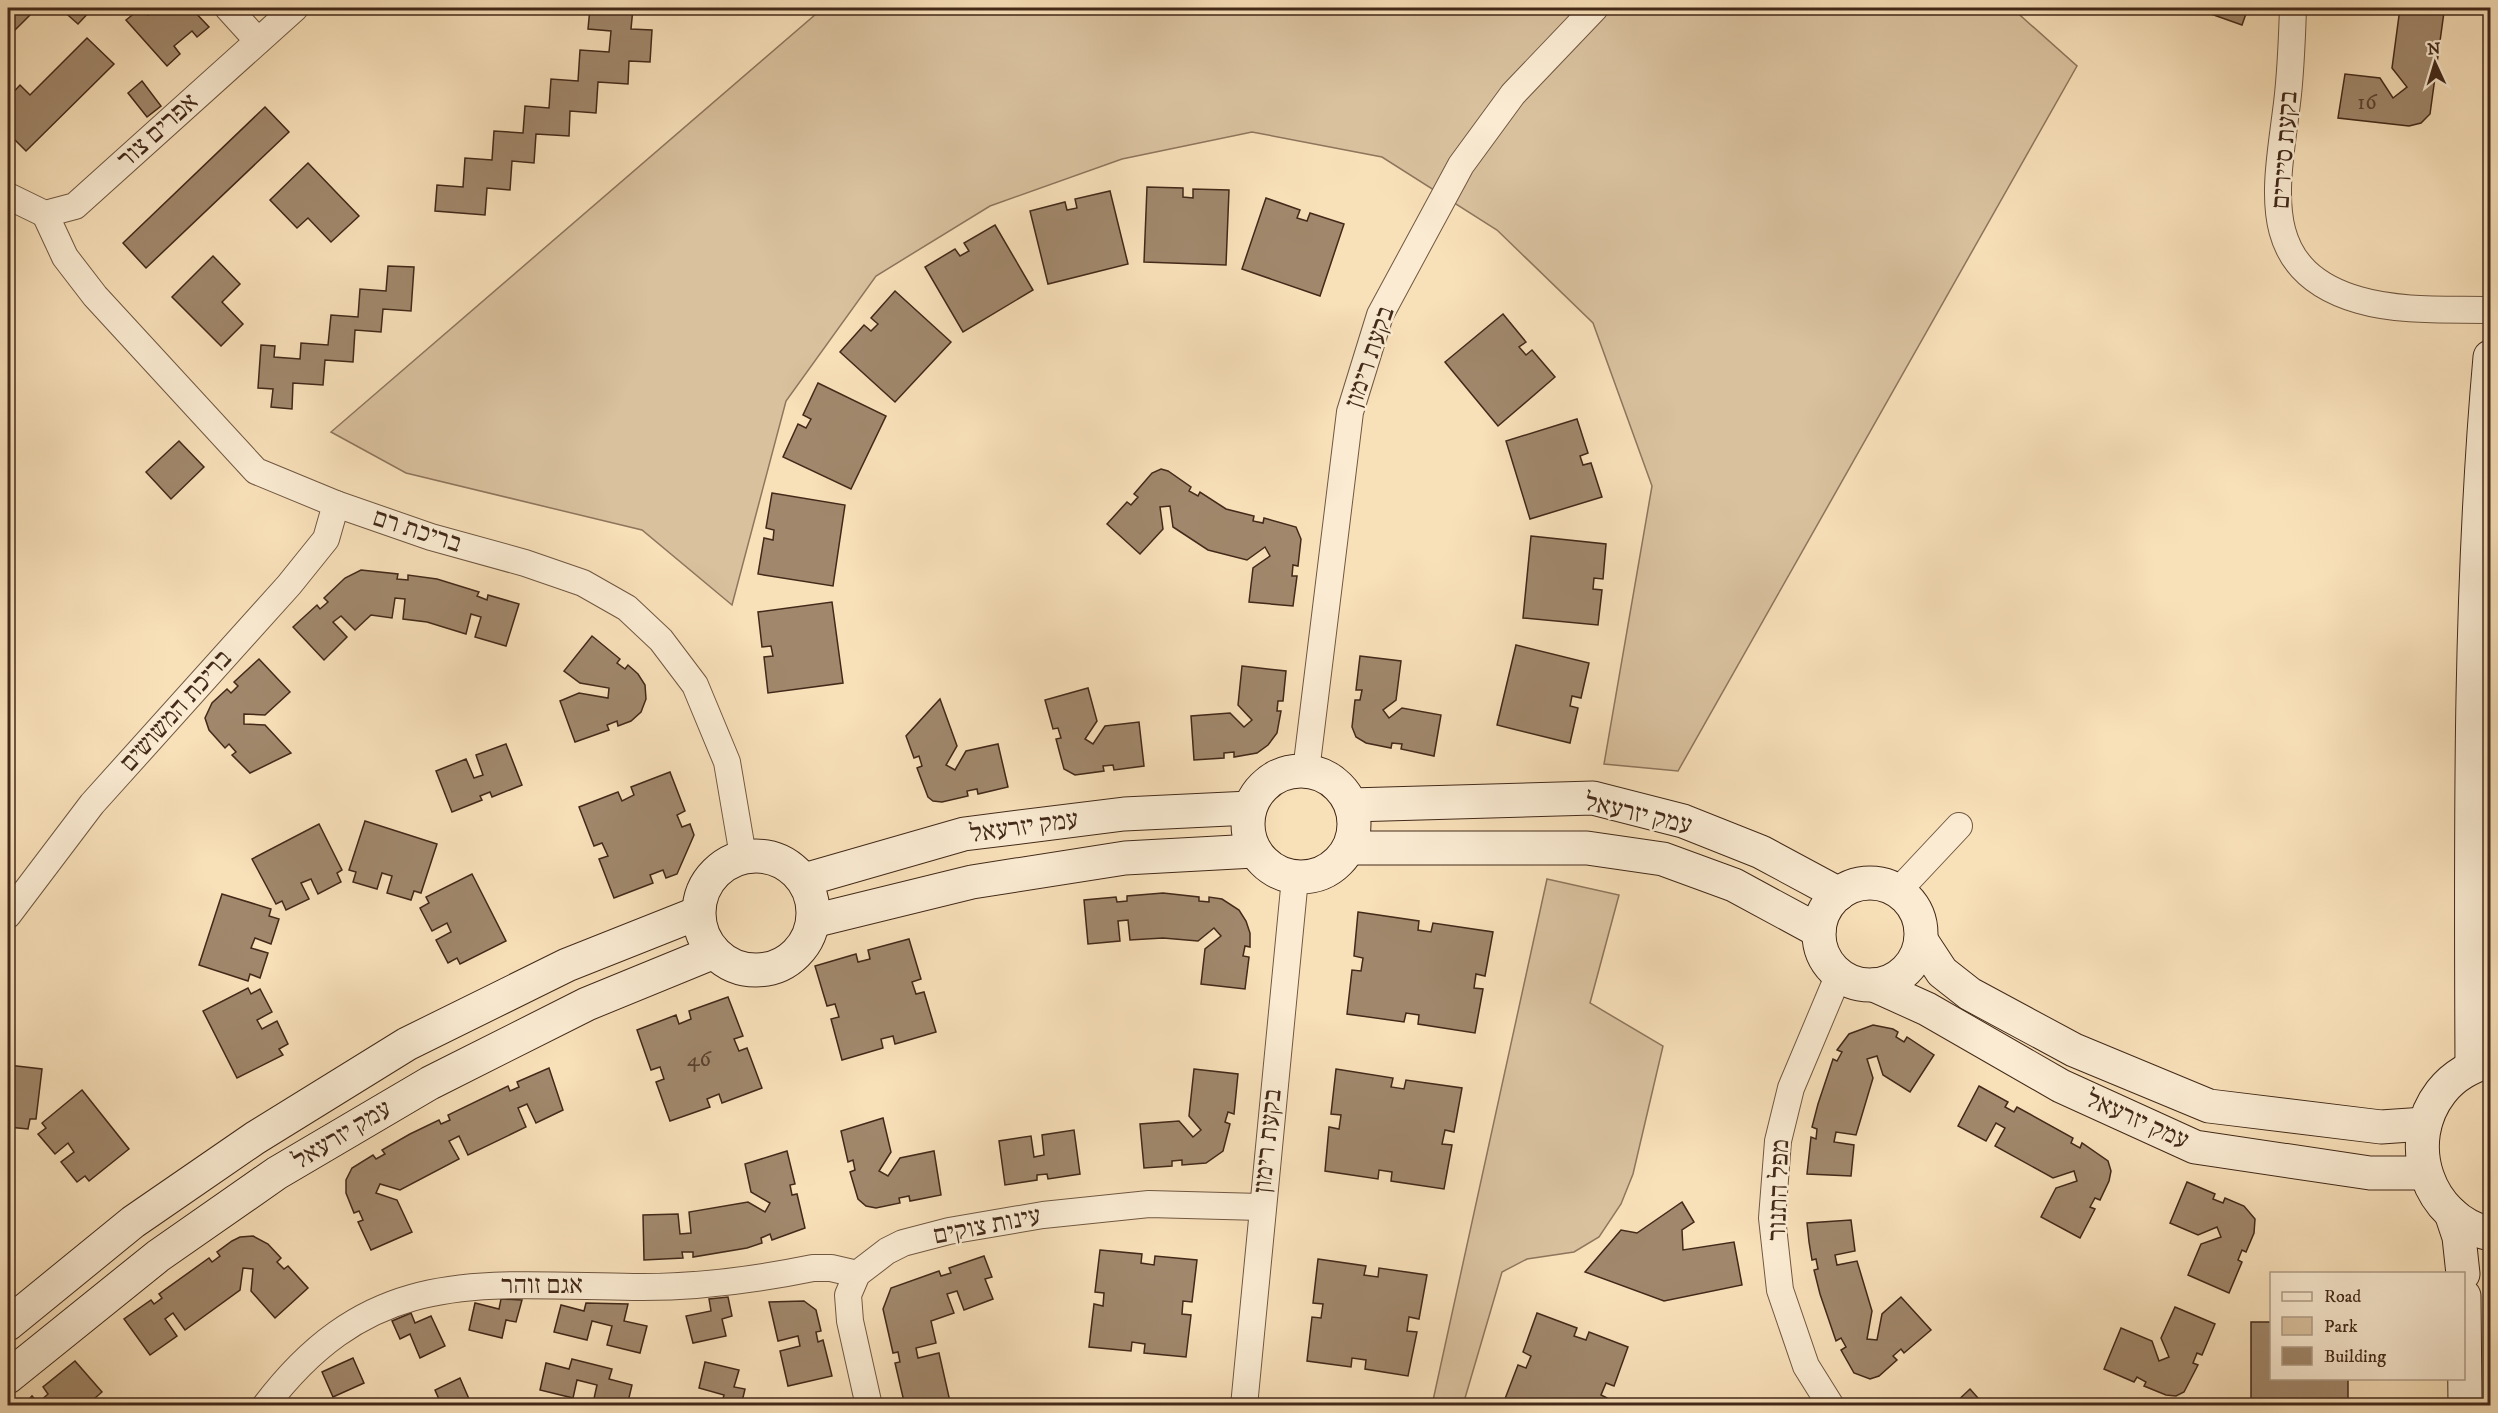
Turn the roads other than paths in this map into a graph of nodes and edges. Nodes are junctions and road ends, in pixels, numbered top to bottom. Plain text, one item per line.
1 (228, 8) edge
2 (295, 8) edge
3 (1595, 8) edge
4 (2293, 8) edge
5 (258, 41) junction
6 (8, 196) edge
7 (45, 214) junction
8 (2490, 310) edge
9 (2490, 357) edge
10 (336, 504) junction
11 (1306, 771) junction
12 (1351, 805) junction
13 (1250, 808) junction
14 (1959, 826) dead end
15 (1349, 848) junction
16 (1254, 850) junction
17 (743, 856) junction
18 (1295, 878) junction
19 (804, 880) junction
20 (1898, 891) junction
21 (1839, 894) junction
22 (698, 913) junction
23 (8, 915) edge
24 (813, 921) junction
25 (1819, 931) junction
26 (1922, 940) junction
27 (714, 952) junction
28 (1839, 974) junction
29 (1874, 985) junction
30 (2481, 1063) edge
31 (2425, 1124) junction
32 (2425, 1173) junction
33 (1261, 1207) junction
34 (2451, 1213) junction
35 (2490, 1234) edge
36 (2463, 1272) edge
37 (857, 1274) junction
38 (8, 1324) edge
39 (8, 1377) edge
40 (2465, 1380) edge
41 (265, 1406) edge
42 (869, 1406) edge
43 (1244, 1406) edge
44 (1831, 1406) edge
45 (2465, 1406) edge

1 - 5 street
2 - 5 street, אפרים צור
3 - 11 street, בקעת רימון
4 - 8 street, בקעת סיירים
5 - 7 street, אפרים צור
6 - 7 street
7 - 10 street, בריכת רם
9 - 30 main road
10 - 17 street, בריכת רם
10 - 23 street, בריכת המשושים
11 - 12 main road
11 - 13 main road
12 - 15 main road
12 - 21 main road, עמק יזרעאל
13 - 16 main road
13 - 19 main road, עמק יזרעאל
14 - 20 street
15 - 18 main road
15 - 25 main road, עמק יזרעאל
16 - 18 main road
16 - 24 main road, עמק יזרעאל
17 - 19 main road
17 - 22 main road
18 - 33 street, בקעת רימון
19 - 24 main road
20 - 21 main road
20 - 26 main road
21 - 25 main road
22 - 27 main road
22 - 38 main road, עמק יזרעאל
24 - 27 main road
25 - 28 main road
26 - 29 main road
26 - 31 main road, עמק יזרעאל
27 - 39 main road, עמק יזרעאל
28 - 29 main road
28 - 44 street, מפל התנור
29 - 32 main road, עמק יזרעאל
30 - 31 main road
31 - 32 main road
32 - 34 main road
33 - 37 street, עינות צוקים
33 - 43 street, בקעת רימון
34 - 35 main road
34 - 36 main road
37 - 41 street, אגם זוהר
37 - 42 street
40 - 45 main road

